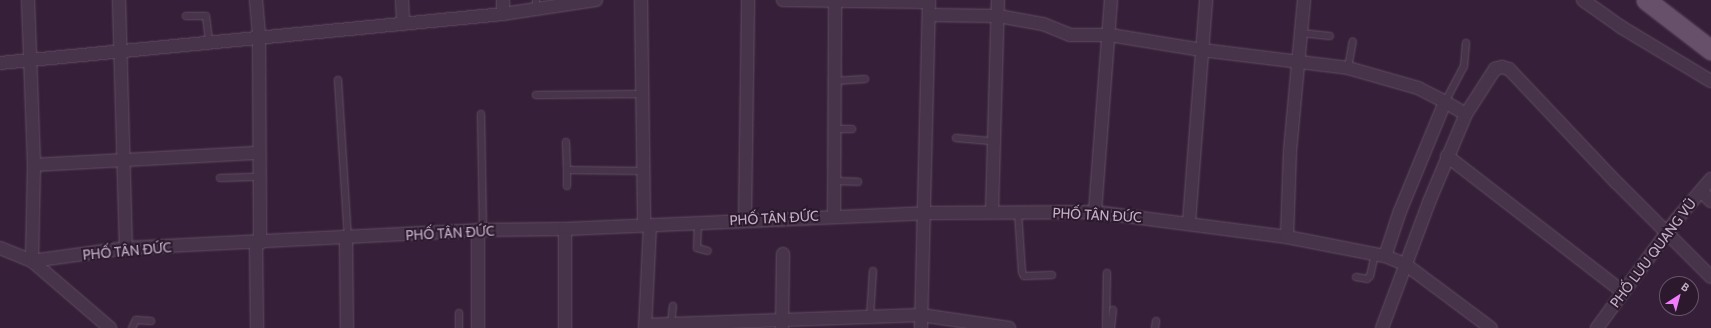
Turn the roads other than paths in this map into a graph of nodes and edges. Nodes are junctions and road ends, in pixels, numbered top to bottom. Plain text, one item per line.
1 (28, 0) edge
2 (119, 0) edge
3 (256, 0) edge
4 (402, 0) edge
5 (503, 0) edge
6 (596, 0) edge
7 (641, 0) edge
8 (748, 0) edge
9 (783, 0) edge
10 (998, 0) edge
11 (1111, 0) edge
12 (1206, 0) edge
13 (1304, 0) edge
14 (1583, 0) edge
15 (1646, 0) edge
16 (835, 1) edge
17 (929, 1) edge
18 (536, 4) edge
19 (503, 14) junction
20 (929, 15) junction
21 (186, 16) dead end
22 (998, 16) junction
23 (403, 22) junction
24 (1301, 33) junction
25 (1110, 35) junction
26 (259, 36) junction
27 (1330, 36) dead end
28 (1353, 41) dead end
29 (209, 42) junction
30 (1466, 43) dead end
31 (1202, 50) junction
32 (1711, 50) edge
33 (119, 51) junction
34 (28, 60) junction
35 (1298, 62) junction
36 (0, 63) edge
37 (1348, 68) junction
38 (865, 79) dead end
39 (338, 80) dead end
40 (835, 81) junction
41 (1711, 81) edge
42 (642, 94) junction
43 (536, 95) dead end
44 (1445, 102) junction
45 (481, 114) dead end
46 (1466, 114) junction
47 (834, 129) junction
48 (852, 129) dead end
49 (956, 138) dead end
50 (993, 141) junction
51 (566, 142) dead end
52 (258, 153) junction
53 (1447, 156) junction
54 (122, 160) junction
55 (34, 165) junction
56 (566, 170) junction
57 (643, 171) junction
58 (258, 177) junction
59 (220, 178) dead end
60 (1711, 179) edge
61 (834, 181) junction
62 (858, 182) dead end
63 (567, 186) dead end
64 (1701, 191) junction
65 (1711, 201) edge
66 (992, 212) junction
67 (1018, 212) junction
68 (1095, 212) junction
69 (926, 213) junction
70 (834, 215) junction
71 (745, 220) junction
72 (698, 222) junction
73 (1189, 222) junction
74 (647, 225) junction
75 (480, 230) junction
76 (565, 230) junction
77 (1667, 233) junction
78 (1287, 237) junction
79 (347, 238) junction
80 (258, 243) junction
81 (0, 248) edge
82 (126, 248) junction
83 (708, 251) dead end
84 (783, 254) dead end
85 (1380, 255) junction
86 (32, 261) junction
87 (1405, 264) junction
88 (873, 271) dead end
89 (1107, 272) dead end
90 (1052, 276) dead end
91 (1356, 277) dead end
92 (1711, 277) edge
93 (1623, 292) junction
94 (673, 306) dead end
95 (1113, 310) dead end
96 (458, 313) dead end
97 (921, 315) junction
98 (870, 317) junction
99 (151, 321) dead end
100 (1156, 321) dead end
101 (671, 324) junction
102 (782, 324) edge
103 (645, 327) edge
104 (110, 328) edge
105 (132, 328) edge
106 (257, 328) edge
107 (347, 328) edge
108 (459, 328) edge
109 (478, 328) edge
110 (565, 328) edge
111 (921, 328) edge
112 (1009, 328) edge
113 (1106, 328) edge
114 (1111, 328) edge
115 (1155, 328) edge
116 (1382, 328) edge
117 (1491, 328) edge
118 (1597, 328) edge

1 - 34 street
2 - 33 street
3 - 26 street
4 - 23 street
5 - 19 street
6 - 18 street
7 - 42 street
8 - 71 street
9 - 16 street
10 - 22 street
11 - 25 street
12 - 31 street
13 - 24 street
14 - 41 street
15 - 32 main road
16 - 17 street
16 - 40 street
17 - 20 street
18 - 19 street
19 - 23 street
20 - 22 street
20 - 69 street
21 - 29 lane
22 - 25 street
22 - 50 street
23 - 26 street
24 - 27 lane
24 - 35 street
25 - 31 street
25 - 68 street
26 - 29 street
26 - 52 street
28 - 37 lane
29 - 33 street
30 - 44 lane
31 - 35 street
31 - 73 street
33 - 34 street
33 - 54 street
34 - 36 street
34 - 55 street
35 - 37 street
35 - 78 street
37 - 44 street
38 - 40 lane
39 - 79 lane
40 - 47 street
42 - 43 lane
42 - 57 street
44 - 46 street
44 - 85 street
45 - 75 lane
46 - 53 street
46 - 77 street
47 - 48 lane
47 - 61 street
49 - 50 lane
50 - 66 street
51 - 56 lane
52 - 54 street
52 - 58 street
53 - 87 street
53 - 93 street
54 - 55 street
54 - 82 street
55 - 86 street
56 - 57 lane
56 - 63 lane
57 - 74 street
58 - 59 lane
58 - 80 street
60 - 64 street, PHỐ LƯU QUANG VŨ
61 - 62 lane
61 - 70 street
64 - 65 street
64 - 77 street, PHỐ LƯU QUANG VŨ
66 - 67 street, PHỐ TÂN ĐỨC
66 - 69 street, PHỐ TÂN ĐỨC
67 - 68 street, PHỐ TÂN ĐỨC
67 - 90 lane
68 - 73 street, PHỐ TÂN ĐỨC
69 - 70 street, PHỐ TÂN ĐỨC
69 - 97 street
70 - 71 street, PHỐ TÂN ĐỨC
71 - 72 street, PHỐ TÂN ĐỨC
72 - 74 street, PHỐ TÂN ĐỨC
72 - 83 lane
73 - 78 street, PHỐ TÂN ĐỨC
74 - 76 street, PHỐ TÂN ĐỨC
74 - 103 street
75 - 76 street, PHỐ TÂN ĐỨC
75 - 79 street, PHỐ TÂN ĐỨC
75 - 109 street
76 - 110 street
77 - 92 street
77 - 93 street, PHỐ LƯU QUANG VŨ
78 - 85 street, PHỐ TÂN ĐỨC
79 - 80 street, PHỐ TÂN ĐỨC
79 - 107 street
80 - 82 street, PHỐ TÂN ĐỨC
80 - 106 street
81 - 86 street
82 - 86 street, PHỐ TÂN ĐỨC
84 - 102 street
85 - 87 street, PHỐ TÂN ĐỨC
85 - 91 lane
86 - 104 street
87 - 116 street
87 - 117 street, PHỐ TÂN ĐỨC
88 - 98 lane
89 - 113 lane
93 - 118 street, PHỐ LƯU QUANG VŨ
94 - 101 lane
95 - 114 lane
96 - 108 lane
97 - 98 street
97 - 111 street
97 - 112 street
98 - 102 street
99 - 105 lane
100 - 115 lane
101 - 102 street
101 - 103 street

